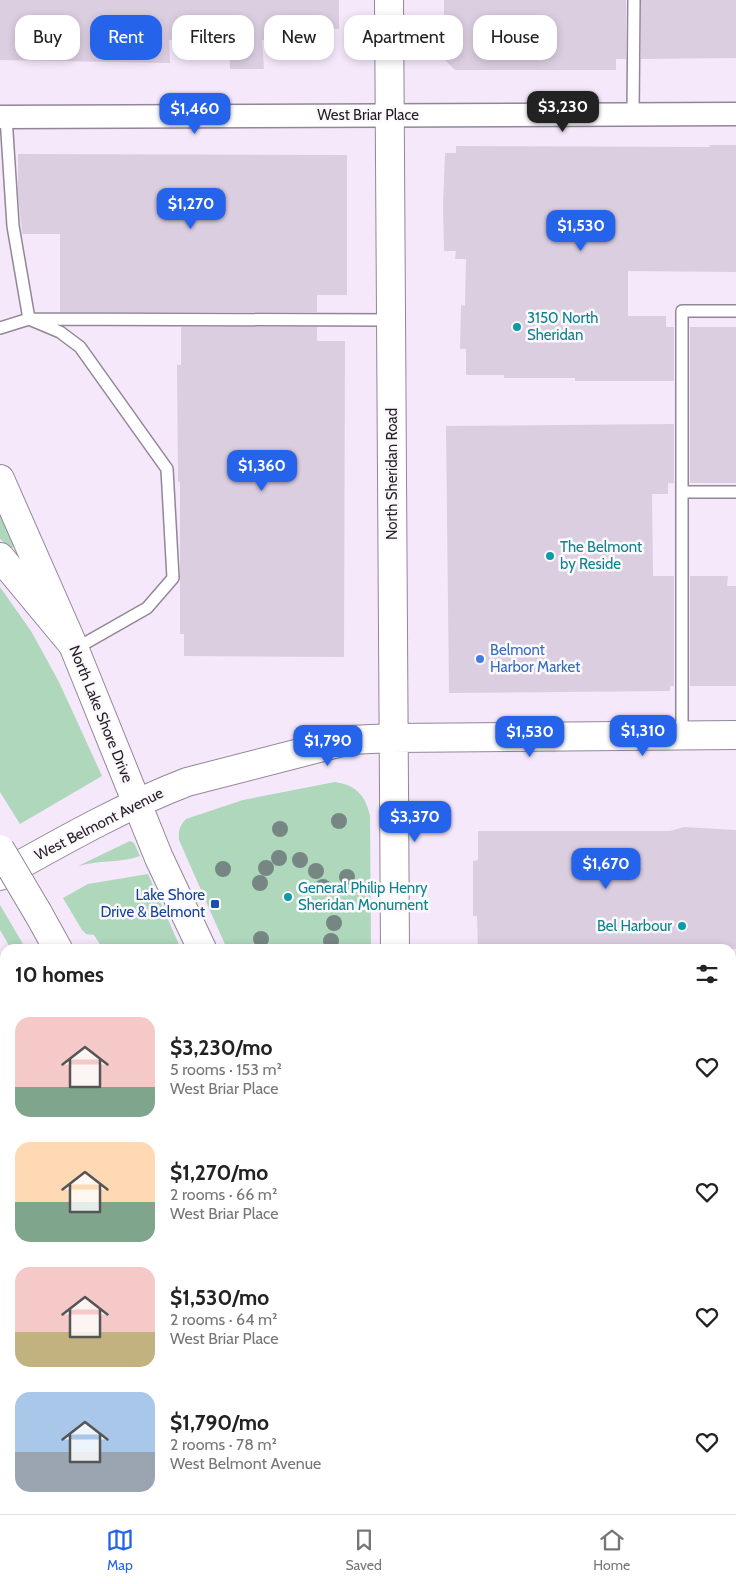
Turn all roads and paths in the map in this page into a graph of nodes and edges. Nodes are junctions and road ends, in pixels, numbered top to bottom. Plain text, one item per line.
1 (389, 0) edge
2 (634, 0) edge
3 (633, 114) junction
4 (736, 114) edge
5 (390, 115) junction
6 (3, 117) edge
7 (736, 311) edge
8 (29, 319) junction
9 (391, 320) junction
10 (0, 328) edge
11 (0, 479) edge
12 (682, 492) junction
13 (736, 492) edge
14 (0, 557) edge
15 (74, 647) junction
16 (682, 735) junction
17 (736, 735) edge
18 (393, 738) junction
19 (136, 802) junction
20 (0, 849) edge
21 (0, 876) edge
22 (55, 944) edge
23 (200, 944) edge
24 (395, 944) edge

1 - 5 main road, North Sheridan Road
2 - 3 lane
3 - 4 street, West Briar Place
3 - 5 street, West Briar Place
5 - 6 street, West Briar Place
5 - 9 main road, North Sheridan Road
6 - 8 lane
7 - 12 lane
8 - 9 lane
8 - 10 lane
8 - 15 lane
9 - 18 main road, North Sheridan Road
11 - 15 main road, North Lake Shore Drive
12 - 13 lane
12 - 16 lane
14 - 15 main road
15 - 19 main road, North Lake Shore Drive
16 - 17 main road, West Belmont Avenue
16 - 18 main road, West Belmont Avenue
18 - 19 main road, West Belmont Avenue
18 - 24 main road, North Sheridan Road
19 - 21 main road, West Belmont Avenue
19 - 23 main road, North Lake Shore Drive
20 - 22 main road, bridge

